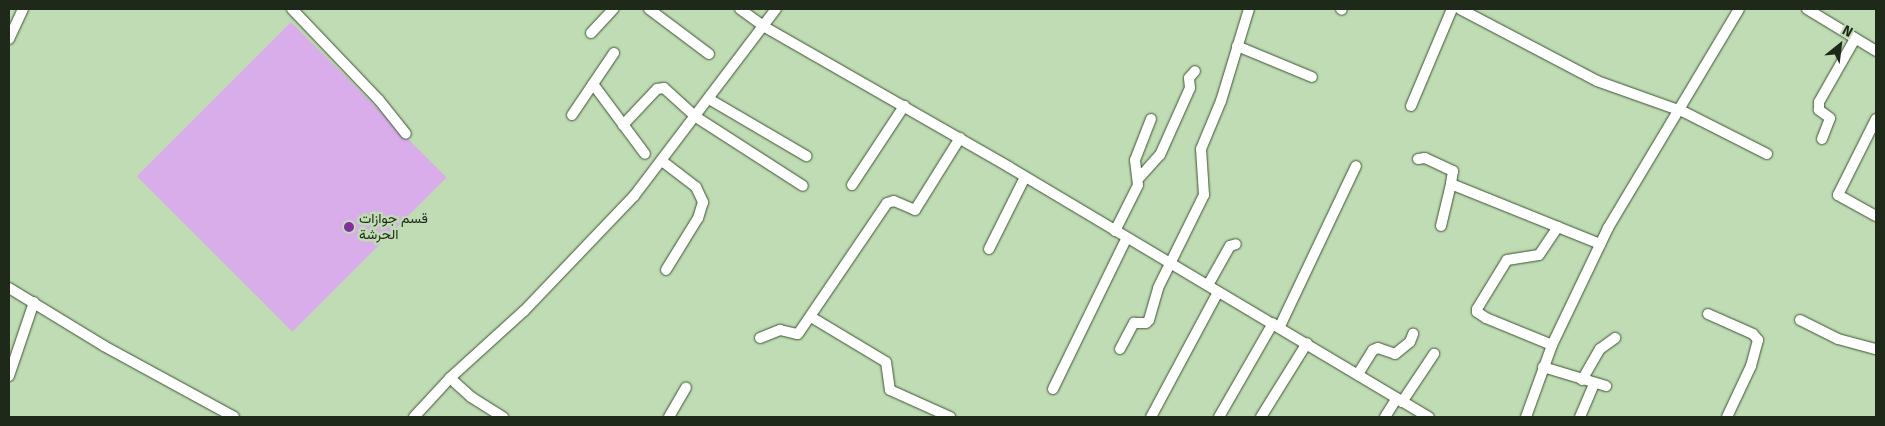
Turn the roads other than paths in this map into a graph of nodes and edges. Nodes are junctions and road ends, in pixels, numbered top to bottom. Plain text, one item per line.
1 (23, 9) edge
2 (292, 9) edge
3 (613, 9) edge
4 (649, 9) edge
5 (740, 9) edge
6 (776, 9) edge
7 (1249, 9) edge
8 (1452, 9) edge
9 (1460, 9) edge
10 (1739, 9) edge
11 (1807, 9) edge
12 (763, 26) junction
13 (591, 33) dead end
14 (9, 39) edge
15 (1854, 39) junction
16 (1237, 46) junction
17 (1876, 51) edge
18 (614, 53) dead end
19 (709, 54) dead end
20 (1195, 71) dead end
21 (1312, 77) dead end
22 (593, 84) junction
23 (709, 99) junction
24 (904, 106) junction
25 (1412, 106) dead end
26 (1677, 112) junction
27 (572, 115) dead end
28 (696, 116) junction
29 (1151, 119) dead end
30 (1876, 119) edge
31 (623, 125) junction
32 (406, 134) dead end
33 (960, 138) junction
34 (1822, 139) dead end
35 (645, 154) dead end
36 (1767, 154) dead end
37 (806, 156) dead end
38 (1418, 159) dead end
39 (662, 161) junction
40 (1356, 166) dead end
41 (1025, 177) junction
42 (1139, 178) junction
43 (1451, 184) junction
44 (852, 185) dead end
45 (802, 186) dead end
46 (1876, 216) edge
47 (1441, 226) dead end
48 (1558, 227) junction
49 (1115, 231) junction
50 (1126, 239) junction
51 (1236, 244) dead end
52 (1600, 244) junction
53 (989, 249) dead end
54 (1170, 264) junction
55 (666, 270) dead end
56 (1208, 286) junction
57 (9, 288) edge
58 (1218, 292) junction
59 (34, 302) junction
60 (1708, 314) dead end
61 (811, 317) junction
62 (1800, 320) dead end
63 (1277, 325) junction
64 (1414, 334) dead end
65 (760, 338) dead end
66 (1615, 338) dead end
67 (1306, 343) junction
68 (1552, 345) junction
69 (1120, 349) dead end
70 (1876, 349) edge
71 (1434, 354) dead end
72 (1543, 367) junction
73 (1358, 374) junction
74 (9, 376) edge
75 (450, 378) junction
76 (1582, 380) junction
77 (1594, 384) junction
78 (1606, 386) dead end
79 (686, 388) dead end
80 (1053, 389) dead end
81 (1400, 400) junction
82 (234, 417) edge
83 (414, 417) edge
84 (503, 417) edge
85 (669, 417) edge
86 (950, 417) edge
87 (1151, 417) edge
88 (1219, 417) edge
89 (1261, 417) edge
90 (1385, 417) edge
91 (1429, 417) edge
92 (1526, 417) edge
93 (1580, 417) edge
94 (1727, 417) edge

1 - 14 street
2 - 32 street
3 - 13 street
4 - 19 street
5 - 12 street
6 - 12 street
7 - 16 street
8 - 25 street
9 - 26 street
10 - 26 street
11 - 15 street
12 - 23 street
12 - 24 street
15 - 17 street
15 - 34 street
16 - 21 street
16 - 54 street
18 - 22 street
20 - 42 street
22 - 27 street
22 - 31 street
23 - 28 street
23 - 37 street
24 - 33 street
24 - 44 street
26 - 36 street
26 - 52 street
28 - 31 street
28 - 39 street
28 - 45 street
29 - 42 street
30 - 46 street
31 - 35 street
33 - 41 street
33 - 61 street
38 - 43 street
39 - 55 street
39 - 75 street
40 - 63 street
41 - 49 street
41 - 53 street
42 - 49 street
43 - 47 street
43 - 48 street
48 - 52 street
48 - 68 street
49 - 50 street
50 - 54 street
50 - 80 street
51 - 56 street
52 - 68 street
54 - 56 street
54 - 69 street
56 - 58 street
57 - 59 street
58 - 63 street
58 - 87 street
59 - 74 street
59 - 82 street
60 - 94 street
61 - 65 street
61 - 86 street
62 - 70 street
63 - 67 street
63 - 88 street
64 - 73 street
66 - 76 street
67 - 73 street
67 - 89 street
68 - 72 street
71 - 81 street
72 - 76 street
72 - 92 street
73 - 81 street
75 - 83 street
75 - 84 street
76 - 77 street
77 - 78 street
77 - 93 street
79 - 85 street
81 - 90 street
81 - 91 street

